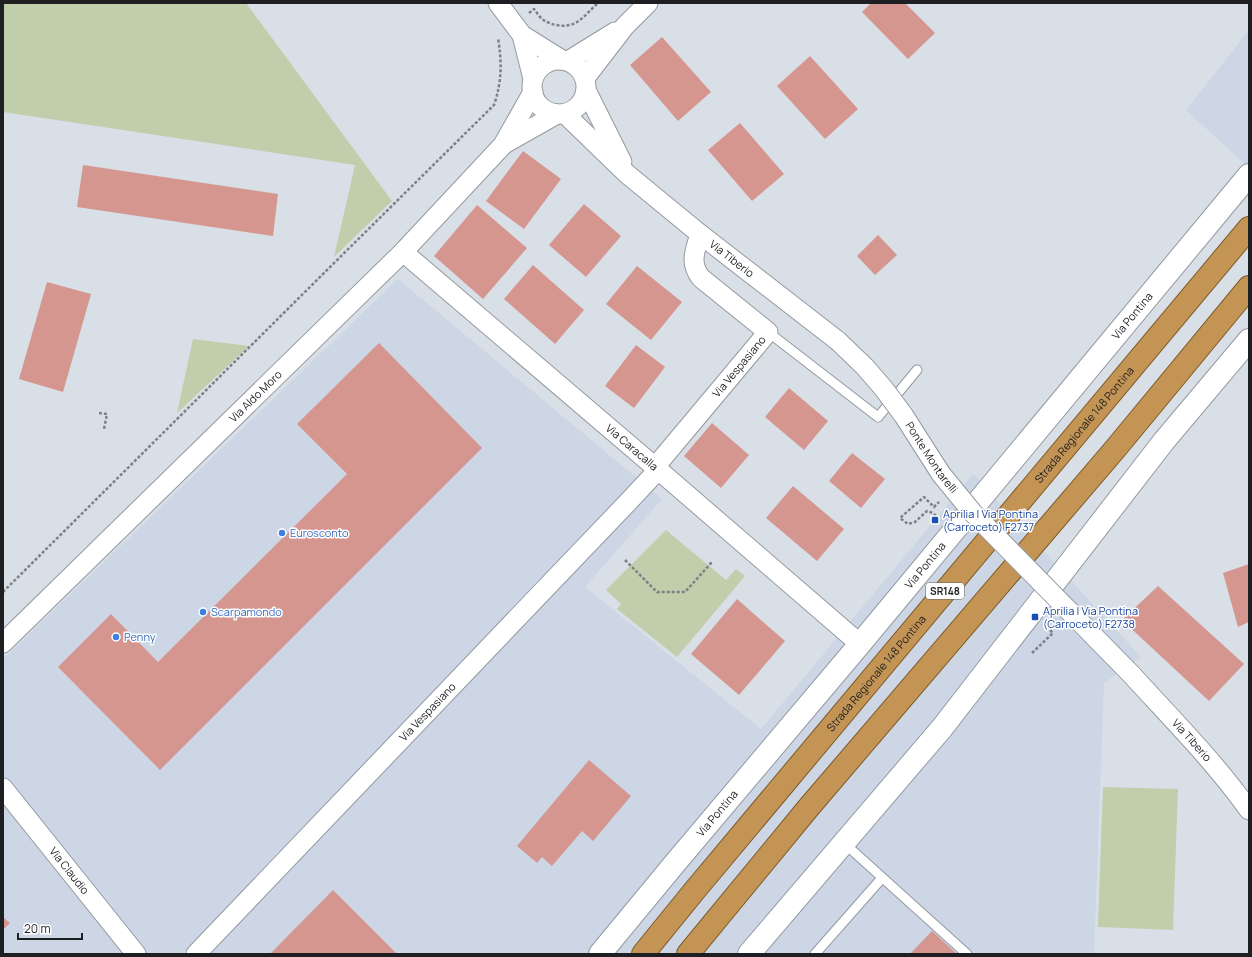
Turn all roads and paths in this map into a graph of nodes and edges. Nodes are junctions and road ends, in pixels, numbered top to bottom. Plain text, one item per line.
1 (498, 3) edge
2 (598, 3) edge
3 (648, 3) edge
4 (625, 26) junction
5 (518, 30) junction
6 (565, 60) junction
7 (586, 84) junction
8 (533, 85) junction
9 (561, 114) junction
10 (503, 145) junction
11 (627, 174) junction
12 (1249, 175) edge
13 (1249, 228) edge
14 (700, 234) junction
15 (403, 252) junction
16 (1249, 287) edge
17 (768, 332) junction
18 (1249, 340) edge
19 (838, 341) joint
20 (917, 370) dead end
21 (99, 413) dead end
22 (104, 429) dead end
23 (656, 468) junction
24 (953, 489) junction
25 (936, 516) dead end
26 (625, 560) dead end
27 (712, 562) dead end
28 (3, 592) edge
29 (3, 643) edge
30 (860, 644) junction
31 (1131, 674) joint
32 (3, 788) edge
33 (1249, 810) edge
34 (844, 843) junction
35 (882, 878) junction
36 (136, 954) edge
37 (196, 954) edge
38 (600, 954) edge
39 (643, 954) edge
40 (688, 954) edge
41 (749, 954) edge
42 (815, 954) edge
43 (967, 954) edge

1 - 5 street
2 - 5 path
3 - 4 street, Via Aldo Moro
4 - 6 street, Via Aldo Moro
4 - 7 street, Via Aldo Moro
5 - 6 street
5 - 8 street
5 - 28 path
6 - 7 street
6 - 8 street, Via Aldo Moro
7 - 9 street, Via Aldo Moro
7 - 11 street, Via Tiberio
8 - 9 street
8 - 10 street, Via Aldo Moro
9 - 10 street, Via Aldo Moro
9 - 11 street, Via Tiberio
10 - 15 street, Via Aldo Moro
11 - 14 street, Via Tiberio
12 - 30 street, Via Pontina
13 - 39 highway, Strada Regionale 148 Pontina / SR148
14 - 17 street, Via Vespasiano
14 - 19 street, Via Tiberio
15 - 23 street, Via Caracalla
15 - 29 street, Via Aldo Moro
16 - 40 highway
17 - 20 lane
17 - 23 street, Via Vespasiano
18 - 34 street
19 - 24 street, Ponte Montarelli, bridge
21 - 22 path
23 - 30 street, Via Caracalla
23 - 37 street, Via Vespasiano
24 - 25 path
24 - 31 street, Ponte Montarelli, bridge
26 - 27 path
30 - 38 street, Via Pontina
31 - 33 street, Via Tiberio
32 - 36 street, Via Claudio
34 - 35 lane
34 - 41 street
35 - 42 lane
35 - 43 lane

